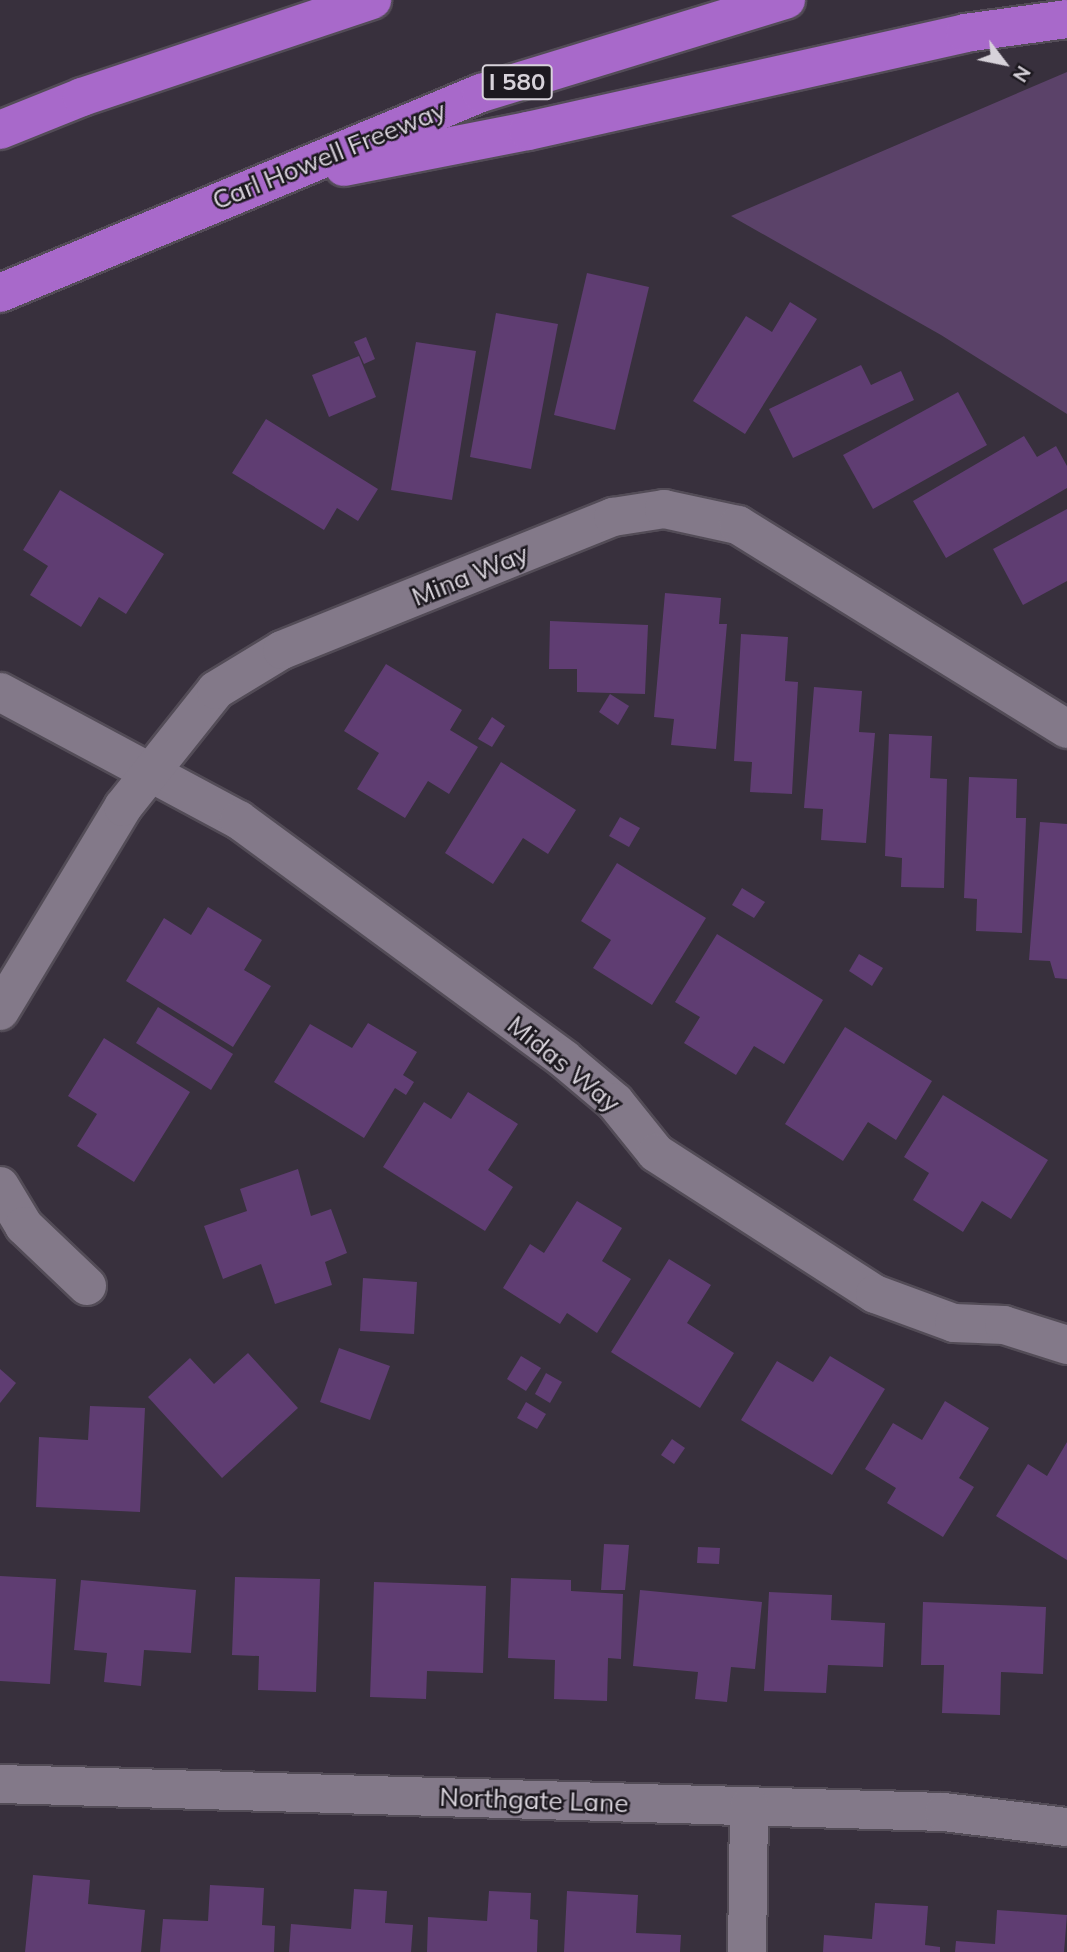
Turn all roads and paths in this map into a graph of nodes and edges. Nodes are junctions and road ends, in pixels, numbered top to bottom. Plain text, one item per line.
1 (353, 0) edge
2 (372, 0) edge
3 (786, 0) edge
4 (317, 16) junction
5 (1067, 19) edge
6 (0, 130) edge
7 (256, 184) junction
8 (0, 293) edge
9 (0, 692) edge
10 (1067, 729) edge
11 (152, 771) junction
12 (0, 1011) edge
13 (0, 1186) edge
14 (87, 1286) dead end
15 (1067, 1345) edge
16 (0, 1784) edge
17 (749, 1806) junction
18 (1067, 1827) edge
19 (747, 1952) edge

1 - 4 highway
2 - 4 highway
3 - 7 highway, Carl Howell Freeway / I 580
4 - 6 highway
5 - 7 highway
7 - 8 highway, Carl Howell Freeway / I 580
9 - 11 street, Midas Way
10 - 11 street, Mina Way
11 - 12 street, Mina Way
11 - 15 street, Midas Way
13 - 14 street
16 - 17 street, Northgate Lane
17 - 18 street, Northgate Lane
17 - 19 street

